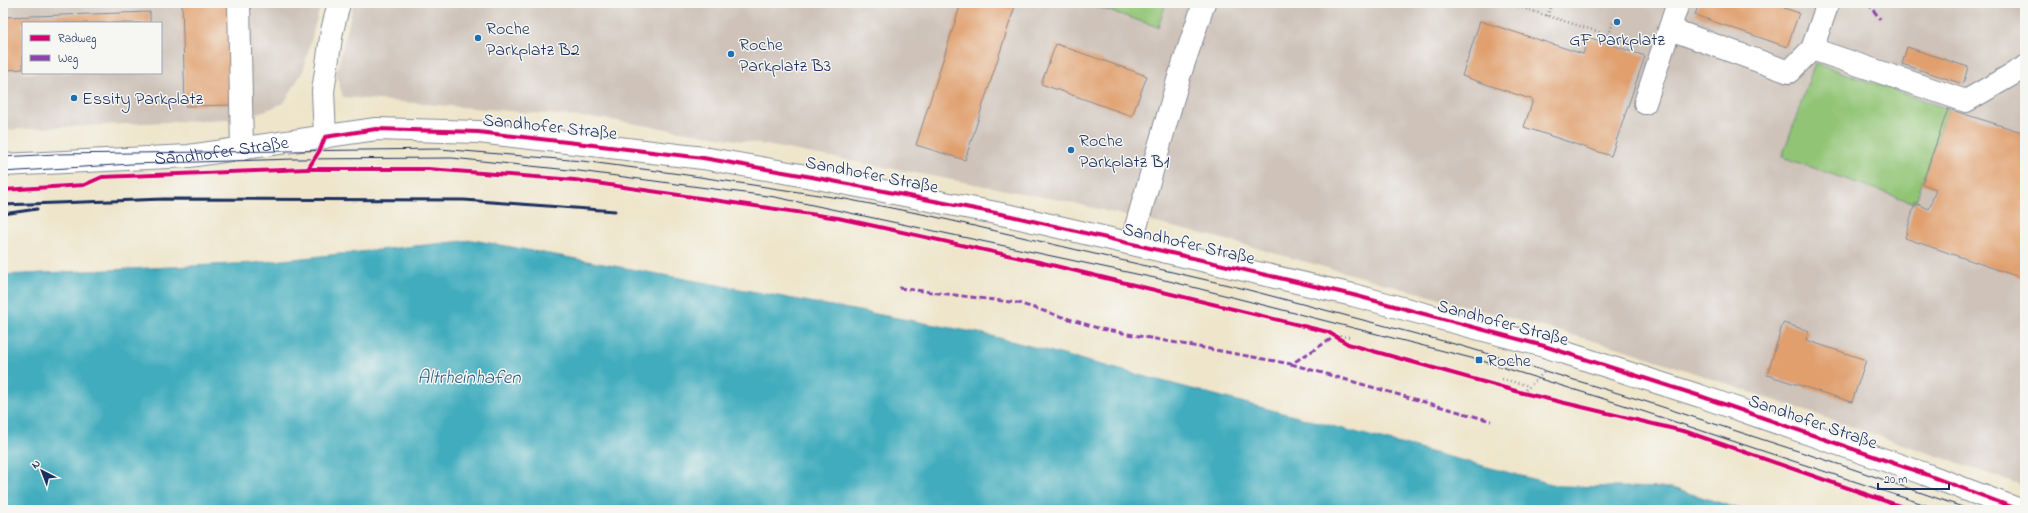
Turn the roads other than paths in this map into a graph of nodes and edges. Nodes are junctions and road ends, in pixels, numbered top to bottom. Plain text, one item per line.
1 (238, 3) edge
2 (339, 3) edge
3 (1204, 3) edge
4 (1678, 3) edge
5 (1828, 3) edge
6 (1670, 29) junction
7 (1812, 49) junction
8 (2025, 67) edge
9 (1645, 103) dead end
10 (325, 137) junction
11 (242, 149) junction
12 (3, 165) edge
13 (1131, 244) junction
14 (2020, 510) edge

1 - 11 street
2 - 10 street
3 - 13 street
4 - 6 street
5 - 7 street
6 - 7 street
6 - 9 street
7 - 8 street
10 - 11 street, Sandhofer Straße
10 - 13 street, Sandhofer Straße
11 - 12 street, Sandhofer Straße
13 - 14 street, Sandhofer Straße

